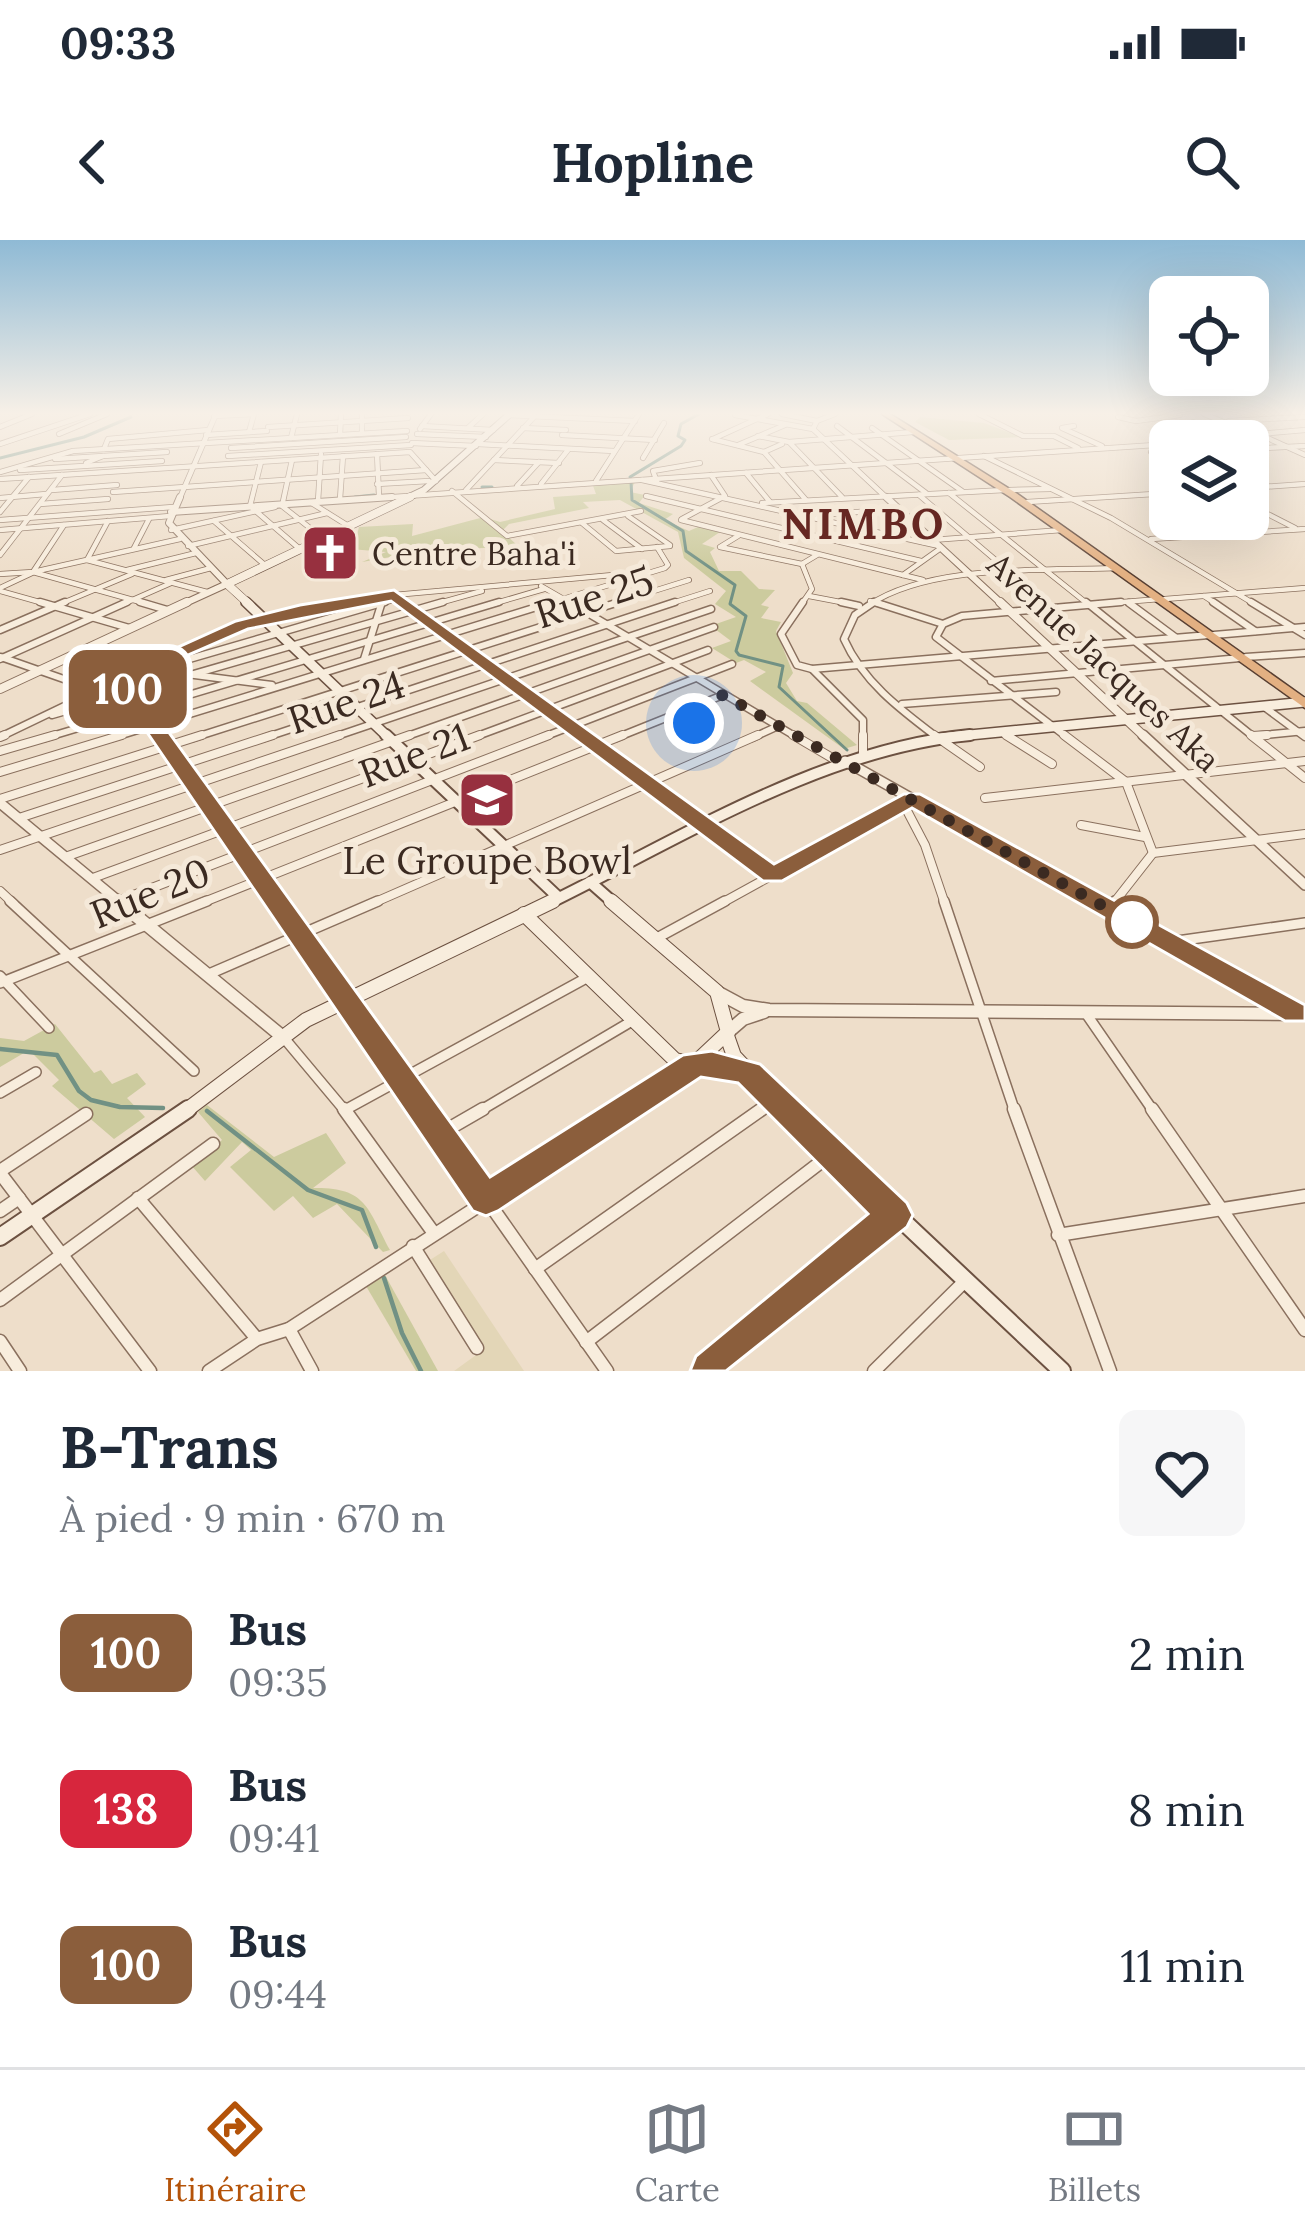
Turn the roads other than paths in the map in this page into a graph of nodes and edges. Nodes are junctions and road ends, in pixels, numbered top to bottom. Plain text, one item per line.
1 (191, 466) edge
2 (71, 467) edge
3 (78, 467) edge
4 (182, 467) edge
5 (261, 467) edge
6 (291, 467) edge
7 (321, 467) edge
8 (342, 467) edge
9 (377, 467) edge
10 (426, 467) edge
11 (450, 467) edge
12 (487, 467) edge
13 (535, 467) edge
14 (556, 467) edge
15 (605, 467) edge
16 (665, 467) edge
17 (776, 467) edge
18 (812, 467) edge
19 (841, 467) edge
20 (852, 467) edge
21 (895, 467) edge
22 (931, 467) edge
23 (971, 467) edge
24 (1008, 467) edge
25 (158, 469) joint
26 (814, 469) junction
27 (428, 470) junction
28 (126, 471) junction
29 (780, 471) junction
30 (377, 473) junction
31 (746, 473) junction
32 (2, 474) edge
33 (62, 475) junction
34 (711, 475) junction
35 (342, 476) junction
36 (29, 477) junction
37 (321, 478) junction
38 (435, 479) junction
39 (288, 480) junction
40 (656, 480) junction
41 (256, 482) junction
42 (596, 482) junction
43 (377, 484) junction
44 (541, 484) junction
45 (1305, 484) edge
46 (518, 486) junction
47 (182, 487) junction
48 (1269, 487) edge
49 (115, 489) junction
50 (146, 489) junction
51 (1058, 489) junction
52 (452, 490) junction
53 (466, 490) junction
54 (1007, 490) junction
55 (48, 492) junction
56 (421, 492) junction
57 (963, 492) junction
58 (949, 493) junction
59 (918, 494) junction
60 (927, 494) junction
61 (1149, 494) edge
62 (883, 495) junction
63 (379, 496) junction
64 (646, 496) dead end
65 (13, 497) junction
66 (842, 497) junction
67 (0, 498) edge
68 (723, 498) junction
69 (108, 499) junction
70 (340, 499) junction
71 (1076, 499) junction
72 (806, 500) junction
73 (308, 501) junction
74 (318, 501) junction
75 (770, 502) junction
76 (1027, 502) junction
77 (749, 503) junction
78 (39, 504) junction
79 (282, 504) junction
80 (252, 509) junction
81 (701, 509) junction
82 (899, 509) junction
83 (135, 510) junction
84 (100, 512) junction
85 (171, 512) junction
86 (641, 512) dead end
87 (327, 513) junction
88 (626, 514) junction
89 (1269, 514) edge
90 (0, 516) edge
91 (809, 517) junction
92 (28, 518) junction
93 (150, 518) junction
94 (602, 519) junction
95 (212, 520) junction
96 (299, 520) junction
97 (824, 520) junction
98 (108, 521) junction
99 (580, 523) junction
100 (64, 525) junction
101 (272, 526) junction
102 (350, 527) junction
103 (19, 528) junction
104 (0, 530) edge
105 (171, 530) junction
106 (1062, 530) junction
107 (1302, 531) edge
108 (804, 533) junction
109 (999, 534) junction
110 (740, 535) junction
111 (230, 536) junction
112 (325, 538) junction
113 (969, 538) junction
114 (180, 539) junction
115 (1148, 539) junction
116 (937, 545) junction
117 (188, 546) junction
118 (784, 546) junction
119 (657, 548) junction
120 (133, 549) junction
121 (643, 549) junction
122 (301, 550) junction
123 (196, 553) junction
124 (819, 554) junction
125 (0, 555) edge
126 (87, 560) junction
127 (921, 561) junction
128 (802, 564) junction
129 (266, 566) junction
130 (211, 568) junction
131 (1115, 568) junction
132 (655, 571) junction
133 (33, 572) junction
134 (129, 572) junction
135 (1048, 573) junction
136 (0, 574) edge
137 (903, 575) junction
138 (1013, 575) junction
139 (974, 578) junction
140 (689, 580) dead end
141 (168, 582) junction
142 (930, 582) junction
143 (226, 584) junction
144 (500, 586) junction
145 (541, 586) junction
146 (905, 587) junction
147 (1305, 588) edge
148 (0, 590) edge
149 (95, 590) junction
150 (710, 591) dead end
151 (208, 592) junction
152 (1239, 593) junction
153 (14, 596) junction
154 (808, 596) junction
155 (1204, 596) junction
156 (396, 597) junction
157 (562, 599) junction
158 (1162, 599) junction
159 (131, 600) junction
160 (0, 601) edge
161 (869, 601) junction
162 (1128, 602) junction
163 (382, 603) junction
164 (1089, 605) junction
165 (860, 607) junction
166 (51, 608) junction
167 (711, 609) dead end
168 (415, 610) junction
169 (169, 611) junction
170 (1010, 612) junction
171 (585, 613) junction
172 (88, 618) junction
173 (264, 619) junction
174 (376, 622) junction
175 (430, 622) junction
176 (605, 624) junction
177 (943, 624) junction
178 (714, 627) dead end
179 (1294, 628) junction
180 (0, 629) edge
181 (130, 629) junction
182 (1305, 631) edge
183 (278, 632) junction
184 (1257, 632) junction
185 (447, 635) junction
186 (1212, 635) junction
187 (626, 637) junction
188 (1177, 638) junction
189 (370, 640) junction
190 (1134, 642) junction
191 (292, 646) junction
192 (1050, 649) junction
193 (467, 650) junction
194 (646, 650) junction
195 (708, 650) dead end
196 (329, 652) junction
197 (1305, 653) edge
198 (957, 657) junction
199 (1, 658) edge
200 (1243, 658) junction
201 (307, 659) junction
202 (361, 661) junction
203 (903, 662) junction
204 (486, 664) junction
205 (670, 664) junction
206 (731, 664) dead end
207 (856, 665) junction
208 (1164, 665) junction
209 (142, 668) junction
210 (155, 669) junction
211 (812, 669) junction
212 (39, 670) junction
213 (322, 673) junction
214 (1076, 673) junction
215 (192, 674) junction
216 (907, 674) dead end
217 (120, 678) junction
218 (505, 679) junction
219 (696, 679) junction
220 (237, 680) junction
221 (989, 681) junction
222 (280, 686) junction
223 (0, 689) edge
224 (96, 690) junction
225 (340, 691) junction
226 (130, 692) junction
227 (1056, 692) dead end
228 (526, 694) junction
229 (723, 695) junction
230 (1009, 695) junction
231 (1304, 702) edge
232 (900, 704) junction
233 (1262, 706) junction
234 (357, 707) junction
235 (141, 708) junction
236 (547, 710) junction
237 (1219, 710) junction
238 (679, 713) junction
239 (1126, 719) junction
240 (30, 722) junction
241 (375, 723) junction
242 (694, 723) dead end
243 (153, 725) junction
244 (570, 727) junction
245 (776, 727) junction
246 (1049, 727) junction
247 (1001, 732) junction
248 (1302, 733) edge
249 (1252, 736) junction
250 (0, 737) edge
251 (937, 738) junction
252 (393, 741) junction
253 (167, 746) junction
254 (596, 746) junction
255 (0, 751) edge
256 (863, 753) junction
257 (413, 760) junction
258 (1305, 761) edge
259 (842, 762) junction
260 (1286, 763) junction
261 (1052, 764) dead end
262 (180, 765) junction
263 (980, 766) dead end
264 (0, 772) edge
265 (1186, 774) junction
266 (1305, 778) edge
267 (434, 779) junction
268 (1126, 782) junction
269 (645, 784) junction
270 (194, 785) junction
271 (985, 798) dead end
272 (0, 801) edge
273 (908, 801) junction
274 (458, 802) junction
275 (209, 806) junction
276 (19, 818) junction
277 (703, 825) junction
278 (1081, 825) dead end
279 (225, 829) junction
280 (1305, 834) edge
281 (43, 836) junction
282 (1145, 837) junction
283 (1256, 839) junction
284 (504, 845) junction
285 (0, 850) edge
286 (242, 853) junction
287 (1153, 853) junction
288 (68, 856) junction
289 (772, 875) junction
290 (93, 878) junction
291 (261, 881) junction
292 (590, 882) junction
293 (1305, 884) edge
294 (0, 891) edge
295 (558, 897) junction
296 (118, 901) junction
297 (1108, 909) junction
298 (524, 914) junction
299 (1305, 922) edge
300 (149, 926) junction
301 (298, 935) junction
302 (657, 938) junction
303 (1169, 943) junction
304 (73, 957) junction
305 (208, 975) junction
306 (590, 976) junction
307 (2, 980) edge
308 (717, 992) junction
309 (344, 1000) junction
310 (769, 1010) junction
311 (981, 1012) junction
312 (1085, 1012) junction
313 (1300, 1014) edge
314 (634, 1021) junction
315 (49, 1028) dead end
316 (727, 1033) junction
317 (284, 1038) junction
318 (694, 1064) junction
319 (194, 1071) dead end
320 (36, 1072) dead end
321 (748, 1073) junction
322 (399, 1080) junction
323 (0, 1093) edge
324 (775, 1100) junction
325 (345, 1109) junction
326 (86, 1114) dead end
327 (438, 1135) junction
328 (213, 1144) dead end
329 (832, 1155) junction
330 (0, 1172) edge
331 (1305, 1196) edge
332 (20, 1198) junction
333 (138, 1198) junction
334 (486, 1199) junction
335 (1222, 1210) junction
336 (0, 1211) edge
337 (32, 1215) junction
338 (894, 1215) junction
339 (433, 1232) junction
340 (1057, 1235) junction
341 (0, 1237) edge
342 (413, 1246) junction
343 (63, 1254) junction
344 (535, 1268) junction
345 (964, 1282) junction
346 (0, 1300) edge
347 (289, 1329) junction
348 (1305, 1330) edge
349 (257, 1339) junction
350 (0, 1341) edge
351 (586, 1342) junction
352 (477, 1348) dead end
353 (20, 1371) edge
354 (150, 1371) edge
355 (209, 1371) edge
356 (312, 1371) edge
357 (607, 1371) edge
358 (711, 1371) edge
359 (874, 1371) edge
360 (1061, 1371) edge
361 (1110, 1371) edge

1 - 47 street
2 - 32 street
3 - 33 street
4 - 25 street
5 - 41 street
6 - 39 street
7 - 37 street
8 - 35 street
9 - 30 street
10 - 27 street
11 - 38 main road
12 - 53 street
13 - 46 street
14 - 44 street
15 - 42 street
16 - 40 street
17 - 29 street
18 - 26 street
19 - 26 street
20 - 62 street, Avenue Jacques Aka
21 - 60 street
22 - 57 street
23 - 54 highway
24 - 51 street
25 - 28 street
26 - 29 street
26 - 66 street
27 - 30 street
27 - 38 street
28 - 33 street
28 - 49 street
29 - 31 street
29 - 72 street
30 - 35 street
30 - 43 street
31 - 34 street
31 - 75 street
32 - 36 street
33 - 36 street
33 - 55 street
34 - 40 street
34 - 68 street
35 - 37 street
35 - 70 street
36 - 65 street
37 - 39 street
37 - 74 street
38 - 43 street
38 - 56 main road
39 - 41 street
39 - 79 street
40 - 42 street
40 - 68 street
41 - 47 street
41 - 80 street
42 - 44 street
43 - 63 street
44 - 46 street
45 - 48 street
46 - 53 street
47 - 50 street
47 - 85 street
49 - 50 street
49 - 55 street
49 - 69 street
50 - 83 street
51 - 54 street
51 - 71 street
52 - 53 street
52 - 56 street
52 - 99 street
54 - 57 street
54 - 76 highway
54 - 106 highway
55 - 65 street
55 - 78 street
56 - 63 street
56 - 102 main road
57 - 58 street
58 - 60 street
58 - 109 street
59 - 60 street
59 - 62 street
59 - 113 street
61 - 71 street
62 - 66 street
62 - 82 street, Avenue Jacques Aka
63 - 70 street
64 - 81 street
65 - 67 street
65 - 90 street
66 - 72 street
68 - 77 street
68 - 81 street
69 - 78 street
69 - 84 street
70 - 74 street
71 - 76 street
71 - 115 street
72 - 75 street
73 - 74 street
73 - 79 street
73 - 87 street
75 - 77 street
76 - 158 highway
77 - 91 street
78 - 92 street
79 - 80 street
79 - 96 street
80 - 85 street
80 - 95 street
80 - 101 street
81 - 108 street
81 - 110 street
82 - 91 street
82 - 116 street, Avenue Jacques Aka
83 - 84 street
83 - 85 street
84 - 92 street
85 - 93 street
85 - 105 street
86 - 88 street
87 - 96 street
87 - 102 street
88 - 94 street
88 - 119 street
89 - 107 street
90 - 92 street
91 - 97 street
92 - 103 street
93 - 98 street
93 - 120 street
94 - 99 street
94 - 121 street
95 - 105 street
95 - 111 street
96 - 101 street
96 - 112 street
97 - 108 street
97 - 116 street
98 - 100 street
98 - 126 street
99 - 121 street
100 - 103 street
100 - 133 street
101 - 111 street
101 - 122 street
102 - 112 main road
103 - 104 street
103 - 125 street
105 - 114 street
106 - 109 street
106 - 131 highway
107 - 115 street
108 - 118 street
108 - 127 street
109 - 113 street
109 - 135 street
110 - 118 street
110 - 128 street
111 - 117 street
111 - 129 street
112 - 122 main road
113 - 116 street
113 - 138 street
114 - 117 street
114 - 120 street
115 - 152 street
116 - 127 street
116 - 139 street, Avenue Jacques Aka
117 - 123 street
118 - 124 street
119 - 121 street
119 - 132 street
120 - 126 street
122 - 129 main road
123 - 130 street
123 - 134 street
124 - 128 street
124 - 137 street
126 - 133 street
126 - 134 street
127 - 137 street
128 - 154 street
129 - 143 main road
130 - 141 street
130 - 143 street
131 - 135 street
131 - 158 highway
132 - 145 street
132 - 157 street
133 - 136 street
133 - 148 street
133 - 149 street
134 - 141 street
134 - 149 street
135 - 138 street
135 - 164 street
137 - 142 street
137 - 146 street
138 - 139 street
139 - 142 street
139 - 170 street, Avenue Jacques Aka
140 - 171 street
141 - 151 street
141 - 159 street
142 - 146 street
143 - 151 street
143 - 173 main road
144 - 145 street
144 - 156 street
144 - 168 street
145 - 157 street
145 - 175 street
146 - 161 street
147 - 152 street
148 - 153 street
149 - 159 street
149 - 166 street
150 - 176 street, Rue 25
151 - 169 street
152 - 155 street
152 - 179 street
153 - 160 street
153 - 166 street
154 - 165 street
154 - 211 street
155 - 158 street
155 - 184 street
156 - 163 street
156 - 168 street
156 - 173 street
157 - 171 street
157 - 185 street
158 - 162 street
158 - 186 highway
159 - 169 street
159 - 172 street
161 - 165 street
161 - 177 street
162 - 164 street
162 - 188 street
163 - 174 street
163 - 183 street
164 - 170 street
164 - 190 street
165 - 207 street
166 - 172 street
166 - 180 street
167 - 187 street, Rue 24
168 - 174 street
168 - 175 street
169 - 181 street
170 - 177 street
170 - 192 street, Avenue Jacques Aka
171 - 176 street
171 - 193 street
172 - 181 street
172 - 199 street
173 - 183 main road
173 - 209 street
174 - 189 street
174 - 191 street
175 - 185 street
175 - 189 street
176 - 187 street
176 - 204 street, Rue 25
177 - 198 street
178 - 194 street
179 - 182 street
179 - 184 street
181 - 212 street
183 - 191 main road
183 - 210 street
184 - 186 street
185 - 193 street
185 - 202 street
186 - 188 street
186 - 200 highway
187 - 194 street
187 - 218 street, Rue 24
188 - 190 street
189 - 196 street
189 - 202 street
190 - 192 street
190 - 208 street
191 - 201 main road
191 - 215 street
192 - 198 street
192 - 214 street, Avenue Jacques Aka
193 - 204 street
193 - 225 street
194 - 205 street
194 - 228 street
195 - 205 street
196 - 201 street
196 - 202 street
197 - 200 street
198 - 203 street
198 - 221 street
199 - 212 street
200 - 208 street
200 - 231 highway
201 - 213 main road
201 - 220 street
202 - 213 street
203 - 207 street
203 - 216 street
204 - 218 street
204 - 234 street, Rue 25
205 - 219 street
205 - 236 street
206 - 219 street, Rue 21
207 - 211 street
207 - 232 street
208 - 214 street
208 - 237 street
209 - 210 street
209 - 217 street
210 - 215 street
211 - 256 street
212 - 223 street
212 - 224 street
213 - 222 street
213 - 225 main road
214 - 221 street
214 - 239 street, Avenue Jacques Aka
215 - 220 street
215 - 226 street
217 - 224 street
217 - 226 street
218 - 228 street
218 - 241 street, Rue 24
219 - 229 street
219 - 244 street, Rue 21
220 - 222 street
220 - 235 street
221 - 230 street
222 - 243 street
224 - 240 street
225 - 234 main road
225 - 253 street
226 - 235 street
226 - 240 street
227 - 230 street
228 - 236 street
228 - 252 street
229 - 238 street, Rue 20
229 - 245 street
230 - 232 street
230 - 246 street
231 - 233 main road
232 - 251 street
233 - 237 main road
233 - 248 street
234 - 241 main road
234 - 262 street, Rue 25
235 - 243 street
235 - 255 street
236 - 244 street
236 - 257 street
237 - 239 main road
237 - 249 street
238 - 242 street
238 - 254 street, Rue 20
239 - 246 main road
239 - 265 street, Avenue Jacques Aka
240 - 250 street
241 - 252 main road
241 - 270 street, Rue 24
243 - 253 street
243 - 264 street
244 - 254 street
244 - 267 street, Rue 21
245 - 259 street
245 - 269 street
246 - 247 main road
246 - 268 street
247 - 251 main road
247 - 261 street
248 - 249 street
249 - 260 street
251 - 256 main road
251 - 263 street
252 - 257 main road
252 - 275 street
253 - 262 street
253 - 272 street
254 - 269 street
254 - 274 street, Rue 20
256 - 259 main road
257 - 267 main road
257 - 279 street
258 - 260 street
259 - 273 street
259 - 277 main road
260 - 265 street
260 - 266 street
262 - 270 street
262 - 276 street, Rue 25
265 - 268 street
265 - 283 street, Avenue Jacques Aka
267 - 274 main road
267 - 286 street, Rue 21
268 - 271 street
268 - 282 street
269 - 277 street
269 - 284 street
270 - 275 street
270 - 281 street, Rue 24
272 - 276 street
273 - 289 street
273 - 297 street
273 - 311 street
274 - 284 main road
274 - 291 street, Rue 20
275 - 279 street
275 - 288 street
276 - 281 street
277 - 289 street
277 - 292 main road
278 - 282 street
279 - 286 street
279 - 290 street
280 - 283 street
281 - 285 street, Rue 24
281 - 288 street
282 - 287 street
283 - 287 street
283 - 293 street, Avenue Jacques Aka
284 - 295 main road
284 - 301 street
286 - 291 street
286 - 296 street, Rue 21
287 - 297 street
288 - 290 street
289 - 302 street
290 - 296 street
291 - 300 street, Rue 20
291 - 301 street
292 - 295 main road
292 - 302 main road
294 - 304 street
295 - 298 main road
296 - 300 street
297 - 303 street
298 - 306 main road
298 - 309 main road
299 - 303 street
300 - 304 street, Rue 20
300 - 305 street
301 - 305 street
301 - 309 street
302 - 308 main road
303 - 313 street
304 - 307 street, Rue 20
304 - 319 street
305 - 317 street
306 - 314 main road
306 - 322 street
307 - 315 street
308 - 310 street
308 - 316 main road
309 - 317 main road
309 - 322 street
310 - 311 street
310 - 316 street
311 - 312 street
311 - 340 street
312 - 313 street
312 - 335 street
314 - 318 main road
314 - 327 street
316 - 318 main road
316 - 321 main road
317 - 325 street
317 - 337 main road
318 - 321 main road
318 - 334 street
320 - 323 street
321 - 324 main road
322 - 325 street
322 - 327 street
324 - 329 main road
324 - 344 street
325 - 339 street
326 - 330 street
327 - 334 street
328 - 333 street
329 - 338 main road
329 - 351 street
330 - 332 street
331 - 335 street
332 - 336 street
332 - 337 street
333 - 343 street
333 - 349 street
334 - 339 street
334 - 344 street
335 - 340 street
335 - 348 street
337 - 341 main road
337 - 343 street
338 - 345 main road
338 - 358 street
339 - 342 street
340 - 361 street
342 - 347 street
342 - 352 street
343 - 346 street
343 - 354 street
344 - 351 street
345 - 359 street
345 - 360 main road
347 - 349 street
347 - 356 street
349 - 355 street
350 - 353 street
351 - 357 street

